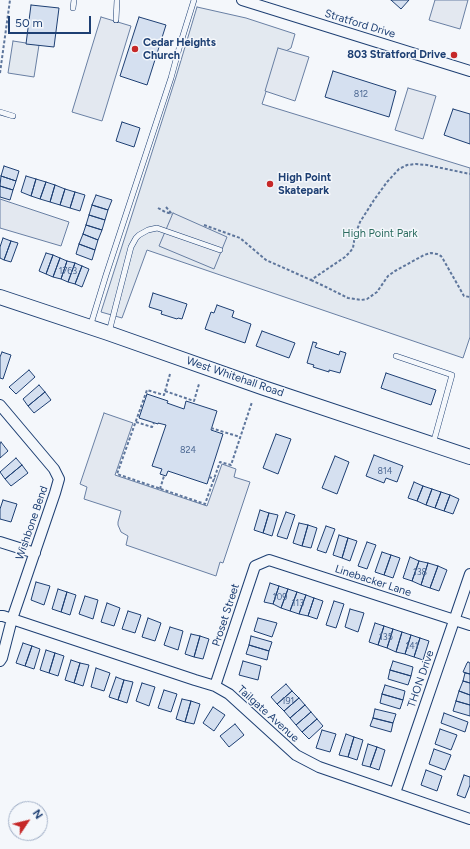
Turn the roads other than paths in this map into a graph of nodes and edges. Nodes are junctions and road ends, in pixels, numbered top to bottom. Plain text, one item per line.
1 (74, 0) edge
2 (117, 0) edge
3 (194, 0) edge
4 (242, 0) edge
5 (73, 8) dead end
6 (116, 20) dead end
7 (470, 71) edge
8 (0, 112) edge
9 (13, 116) dead end
10 (220, 250) dead end
11 (0, 297) edge
12 (90, 327) junction
13 (108, 333) junction
14 (396, 356) dead end
15 (0, 406) edge
16 (433, 445) junction
17 (470, 457) edge
18 (0, 542) edge
19 (35, 553) junction
20 (269, 560) joint
21 (470, 574) edge
22 (4, 616) edge
23 (454, 620) junction
24 (470, 625) edge
25 (0, 661) edge
26 (215, 686) junction
27 (395, 793) junction
28 (470, 819) edge

1 - 5 lane
2 - 6 lane
3 - 12 lane
4 - 7 street, Stratford Drive
8 - 9 lane
10 - 13 lane
11 - 12 main road, West Whitehall Road
12 - 13 main road, West Whitehall Road
13 - 16 main road, West Whitehall Road
14 - 16 lane
15 - 19 street, Wishbone Bend
16 - 17 main road, West Whitehall Road
18 - 19 street
19 - 22 street, Wishbone Bend
20 - 23 street, Linebacker Lane
20 - 26 street, Proset Street
21 - 23 street, THON Drive
22 - 25 street, Wishbone Bend
22 - 26 street, Tailgate Avenue
23 - 24 street, Linebacker Lane
23 - 27 street, THON Drive
26 - 27 street, Tailgate Avenue
27 - 28 street, Tailgate Avenue

